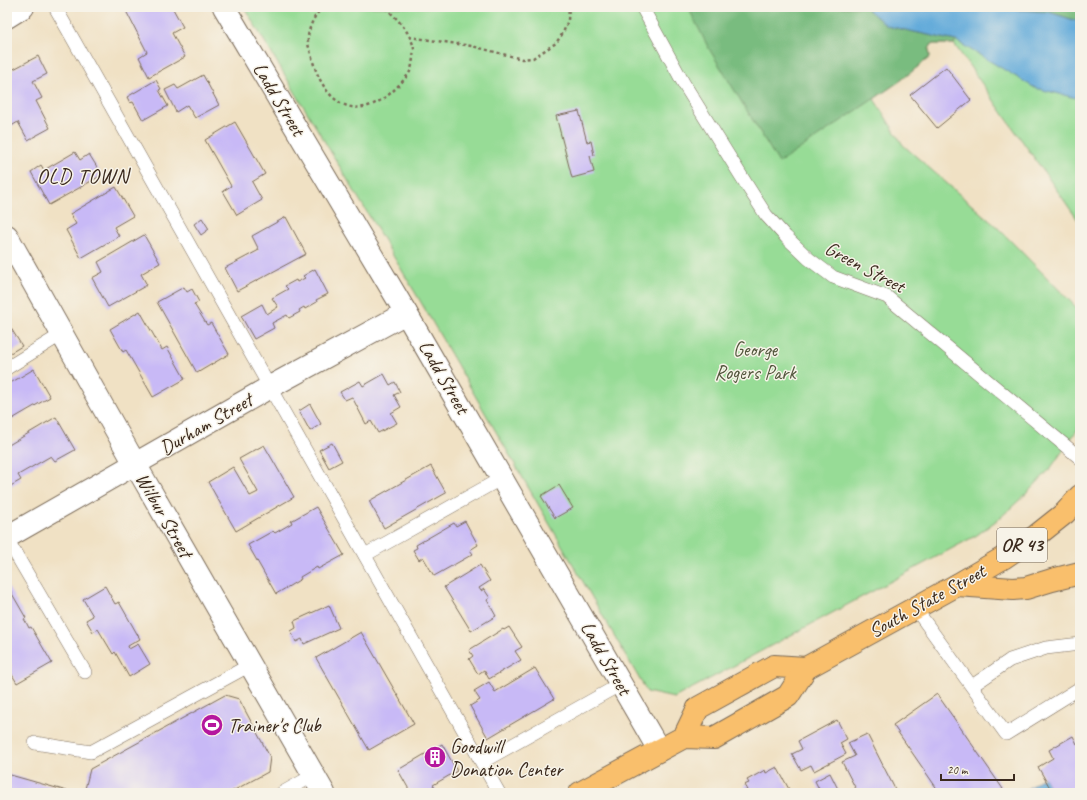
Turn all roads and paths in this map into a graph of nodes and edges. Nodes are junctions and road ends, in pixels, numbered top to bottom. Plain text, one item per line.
1 (23, 7) edge
2 (55, 7) edge
3 (224, 7) edge
4 (323, 7) edge
5 (384, 7) edge
6 (569, 7) edge
7 (642, 7) edge
8 (7, 17) edge
9 (409, 37) junction
10 (7, 236) edge
11 (406, 313) junction
12 (62, 334) junction
13 (7, 368) edge
14 (270, 388) junction
15 (1080, 458) edge
16 (135, 464) junction
17 (502, 478) junction
18 (1080, 496) edge
19 (7, 538) edge
20 (365, 555) junction
21 (1080, 573) edge
22 (957, 585) junction
23 (915, 608) junction
24 (1080, 644) edge
25 (250, 665) junction
26 (806, 668) junction
27 (85, 672) dead end
28 (621, 684) junction
29 (972, 686) junction
30 (1080, 688) edge
31 (684, 737) junction
32 (35, 743) dead end
33 (659, 750) junction
34 (482, 762) junction
35 (319, 784) edge
36 (282, 793) edge
37 (499, 793) edge
38 (580, 793) edge

1 - 8 street
2 - 14 lane
3 - 11 street, Ladd Street
4 - 9 path
5 - 9 path
6 - 9 path
7 - 15 lane, Green Street
10 - 12 street, Wilbur Street
11 - 14 street, Durham Street
11 - 17 street, Ladd Street
12 - 13 lane
12 - 16 street, Wilbur Street
14 - 16 street, Durham Street
14 - 20 lane
16 - 19 street, Durham Street
16 - 25 street, Wilbur Street
17 - 20 lane
17 - 28 street, Ladd Street
18 - 22 main road, South State Street / OR 43
19 - 27 lane
20 - 34 lane
21 - 22 main road
22 - 23 main road, South State Street / OR 43
23 - 26 main road, South State Street / OR 43
23 - 29 lane
24 - 29 lane
25 - 32 lane
25 - 35 street, Wilbur Street
26 - 31 main road, South State Street / OR 43
26 - 31 main road
28 - 33 street, Ladd Street
28 - 34 lane
29 - 30 lane
31 - 33 main road, South State Street / OR 43
33 - 38 main road, South State Street / OR 43
34 - 37 lane
35 - 36 lane

